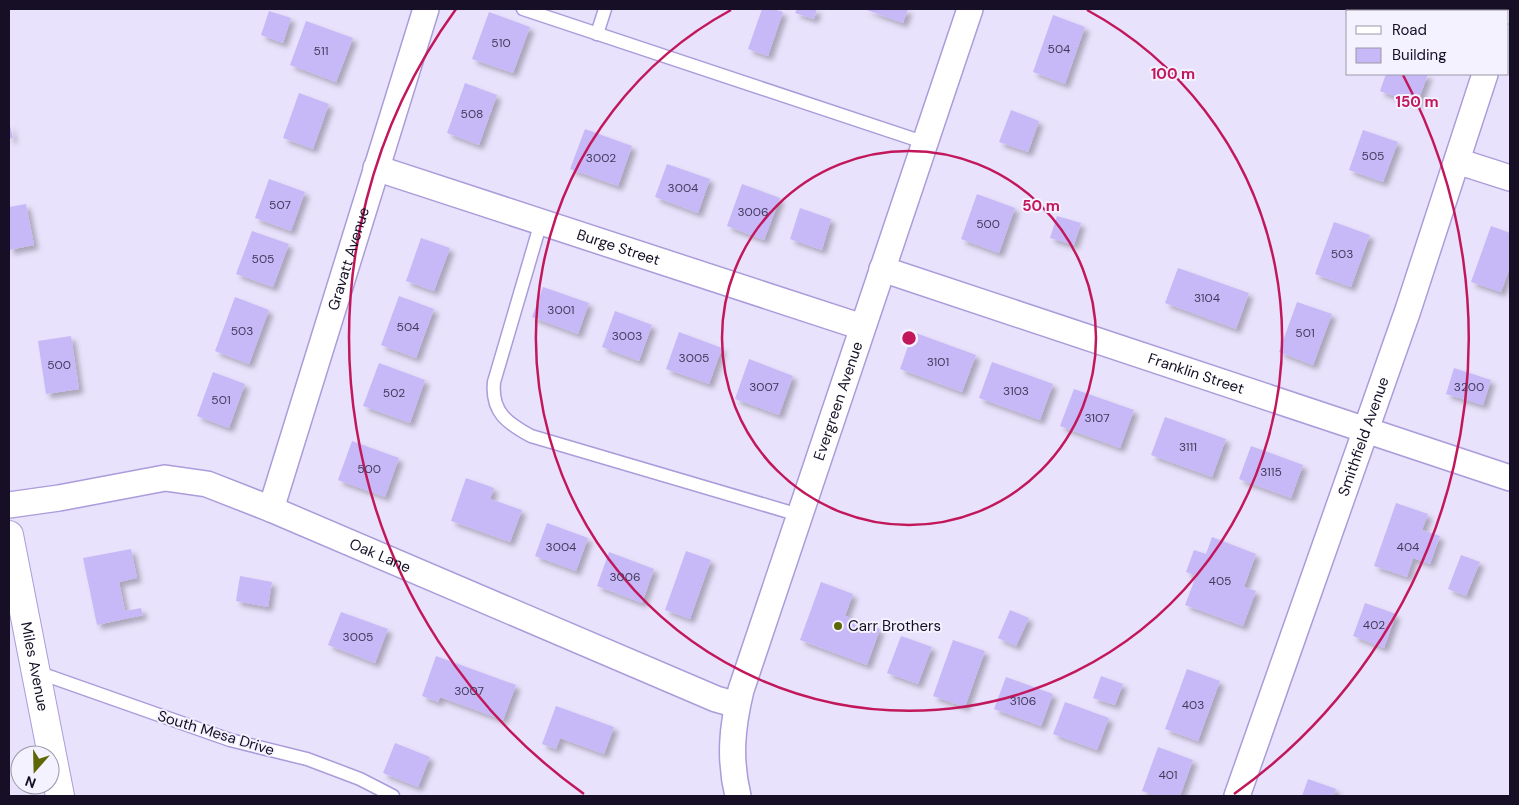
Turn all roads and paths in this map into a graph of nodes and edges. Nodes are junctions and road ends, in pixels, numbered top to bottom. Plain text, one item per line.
1 (426, 9) edge
2 (523, 9) edge
3 (605, 9) edge
4 (970, 9) edge
5 (597, 34) junction
6 (1485, 75) edge
7 (926, 143) junction
8 (1457, 161) junction
9 (376, 168) junction
10 (1510, 178) edge
11 (541, 222) junction
12 (882, 268) junction
13 (862, 327) junction
14 (1366, 430) junction
15 (1510, 478) edge
16 (9, 505) edge
17 (271, 509) junction
18 (799, 515) junction
19 (9, 536) edge
20 (37, 672) junction
21 (737, 705) junction
22 (60, 796) edge
23 (393, 796) edge
24 (738, 796) edge
25 (1237, 796) edge

1 - 9 street, Gravatt Avenue
2 - 5 lane
3 - 5 lane
4 - 7 street, Evergreen Avenue
5 - 7 lane
6 - 8 street, Smithfield Avenue
7 - 12 street, Evergreen Avenue
8 - 10 street
8 - 14 street, Smithfield Avenue
9 - 11 street, Burge Street
9 - 17 street, Gravatt Avenue
11 - 13 street, Burge Street
11 - 18 lane
12 - 13 street, Evergreen Avenue
12 - 14 street, Franklin Street
13 - 18 street, Evergreen Avenue
14 - 15 street, Franklin Street
14 - 25 street, Smithfield Avenue
16 - 17 street, Oak Lane
17 - 21 street, Oak Lane
18 - 21 street, Evergreen Avenue
19 - 20 street, Miles Avenue
20 - 22 street, Miles Avenue
20 - 23 lane, South Mesa Drive
21 - 24 street, Evergreen Avenue

